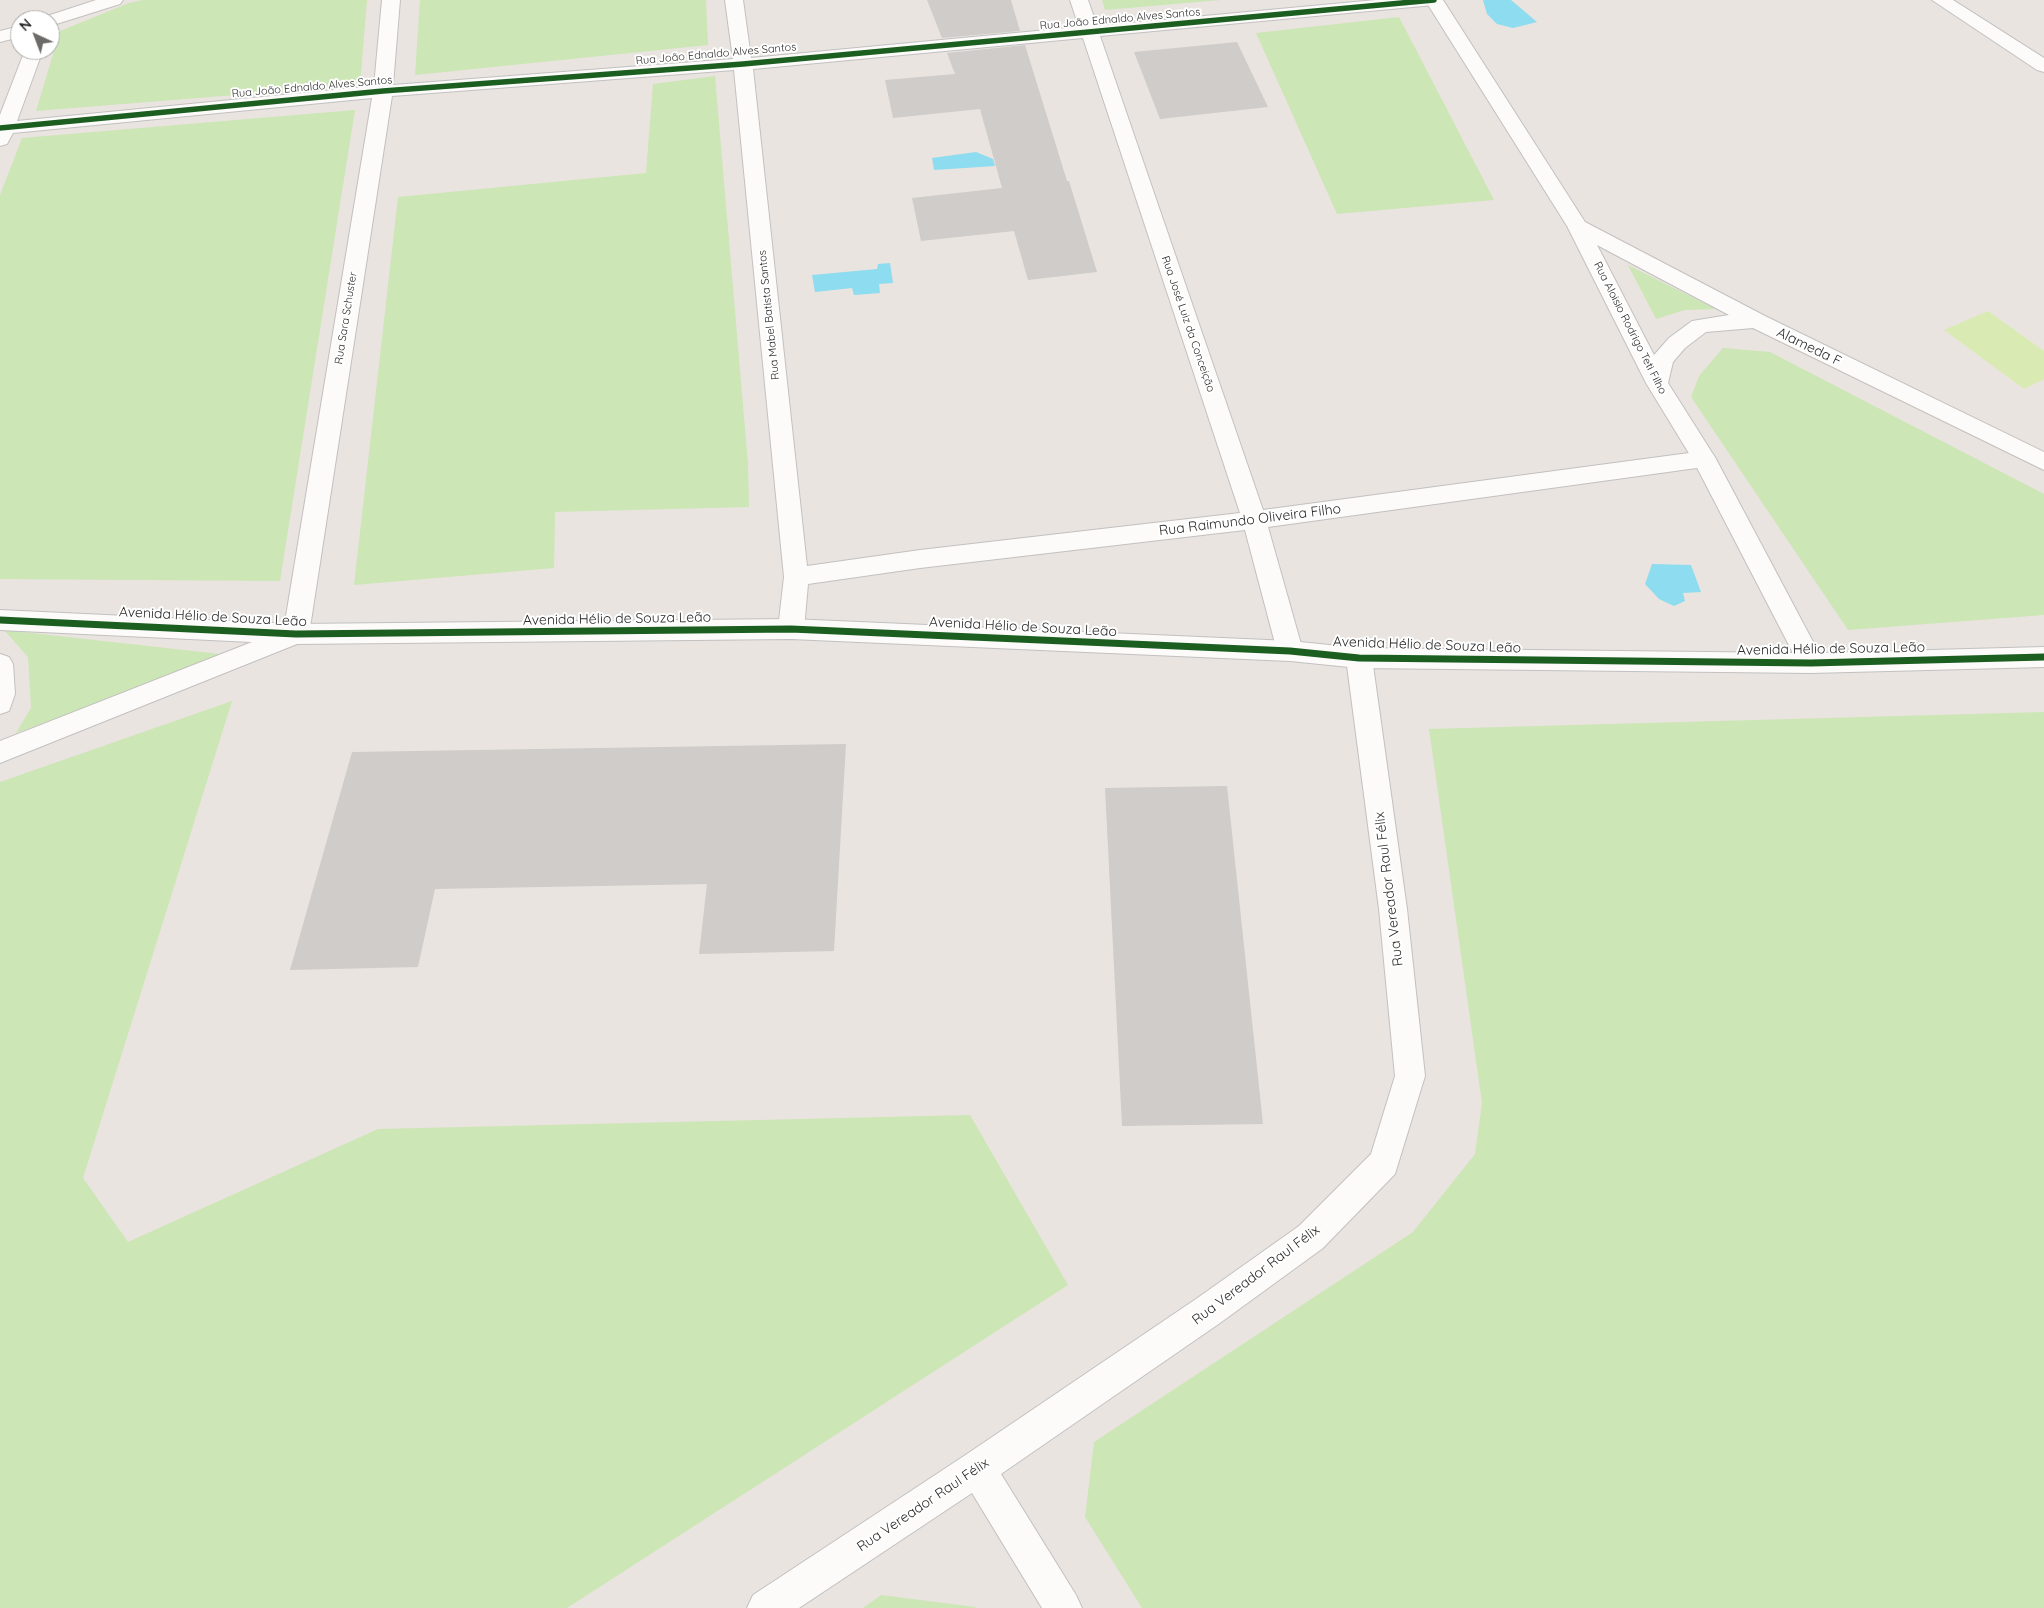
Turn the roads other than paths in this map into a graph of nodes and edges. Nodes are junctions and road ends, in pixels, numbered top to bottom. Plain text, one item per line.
1 (114, 0) edge
2 (391, 0) edge
3 (734, 0) edge
4 (1079, 0) edge
5 (1434, 0) edge
6 (1948, 2) edge
7 (60, 18) edge
8 (1090, 33) junction
9 (30, 60) edge
10 (743, 64) junction
11 (2044, 66) edge
12 (383, 91) junction
13 (2, 132) edge
14 (1577, 226) junction
15 (1756, 321) junction
16 (1657, 383) junction
17 (1704, 459) junction
18 (2044, 462) edge
19 (1254, 520) junction
20 (796, 577) junction
21 (0, 620) edge
22 (791, 629) junction
23 (296, 634) junction
24 (1290, 651) junction
25 (1359, 658) junction
26 (2044, 658) edge
27 (0, 664) edge
28 (1811, 664) junction
29 (0, 704) edge
30 (0, 752) edge
31 (977, 1469) junction
32 (766, 1608) edge
33 (1063, 1608) edge

1 - 7 street
2 - 12 street, Rua Sara Schuster
3 - 10 street, Rua Mabel Batista Santos
4 - 8 street, Rua José Luiz da Conceição
5 - 8 street, Rua João Ednaldo Alves Santos
5 - 14 street, Rua Aloisio Rodrigo Teti Filho
6 - 11 street
8 - 10 street, Rua João Ednaldo Alves Santos
8 - 19 street, Rua José Luiz da Conceição
9 - 13 street
10 - 12 street, Rua João Ednaldo Alves Santos
10 - 20 street, Rua Mabel Batista Santos
12 - 13 street, Rua João Ednaldo Alves Santos
12 - 23 street, Rua Sara Schuster
14 - 15 street, Alameda F
14 - 16 street, Rua Aloisio Rodrigo Teti Filho
15 - 16 street
15 - 18 street, Alameda F
16 - 17 street, Rua Aloisio Rodrigo Teti Filho
17 - 19 street, Rua Raimundo Oliveira Filho
17 - 28 street, Rua Aloisio Rodrigo Teti Filho
19 - 20 street, Rua Raimundo Oliveira Filho
19 - 24 street, Rua José Luiz da Conceição
20 - 22 street, Rua Mabel Batista Santos
21 - 23 street, Avenida Hélio de Souza Leão
22 - 23 street, Avenida Hélio de Souza Leão
22 - 24 street, Avenida Hélio de Souza Leão
23 - 30 street, Avenida Hélio de Souza Leão
24 - 25 street, Avenida Hélio de Souza Leão
25 - 28 street, Avenida Hélio de Souza Leão
25 - 31 street, Rua Vereador Raul Félix
26 - 28 street, Avenida Hélio de Souza Leão
27 - 29 street
31 - 32 street, Rua Vereador Raul Félix
31 - 33 street

